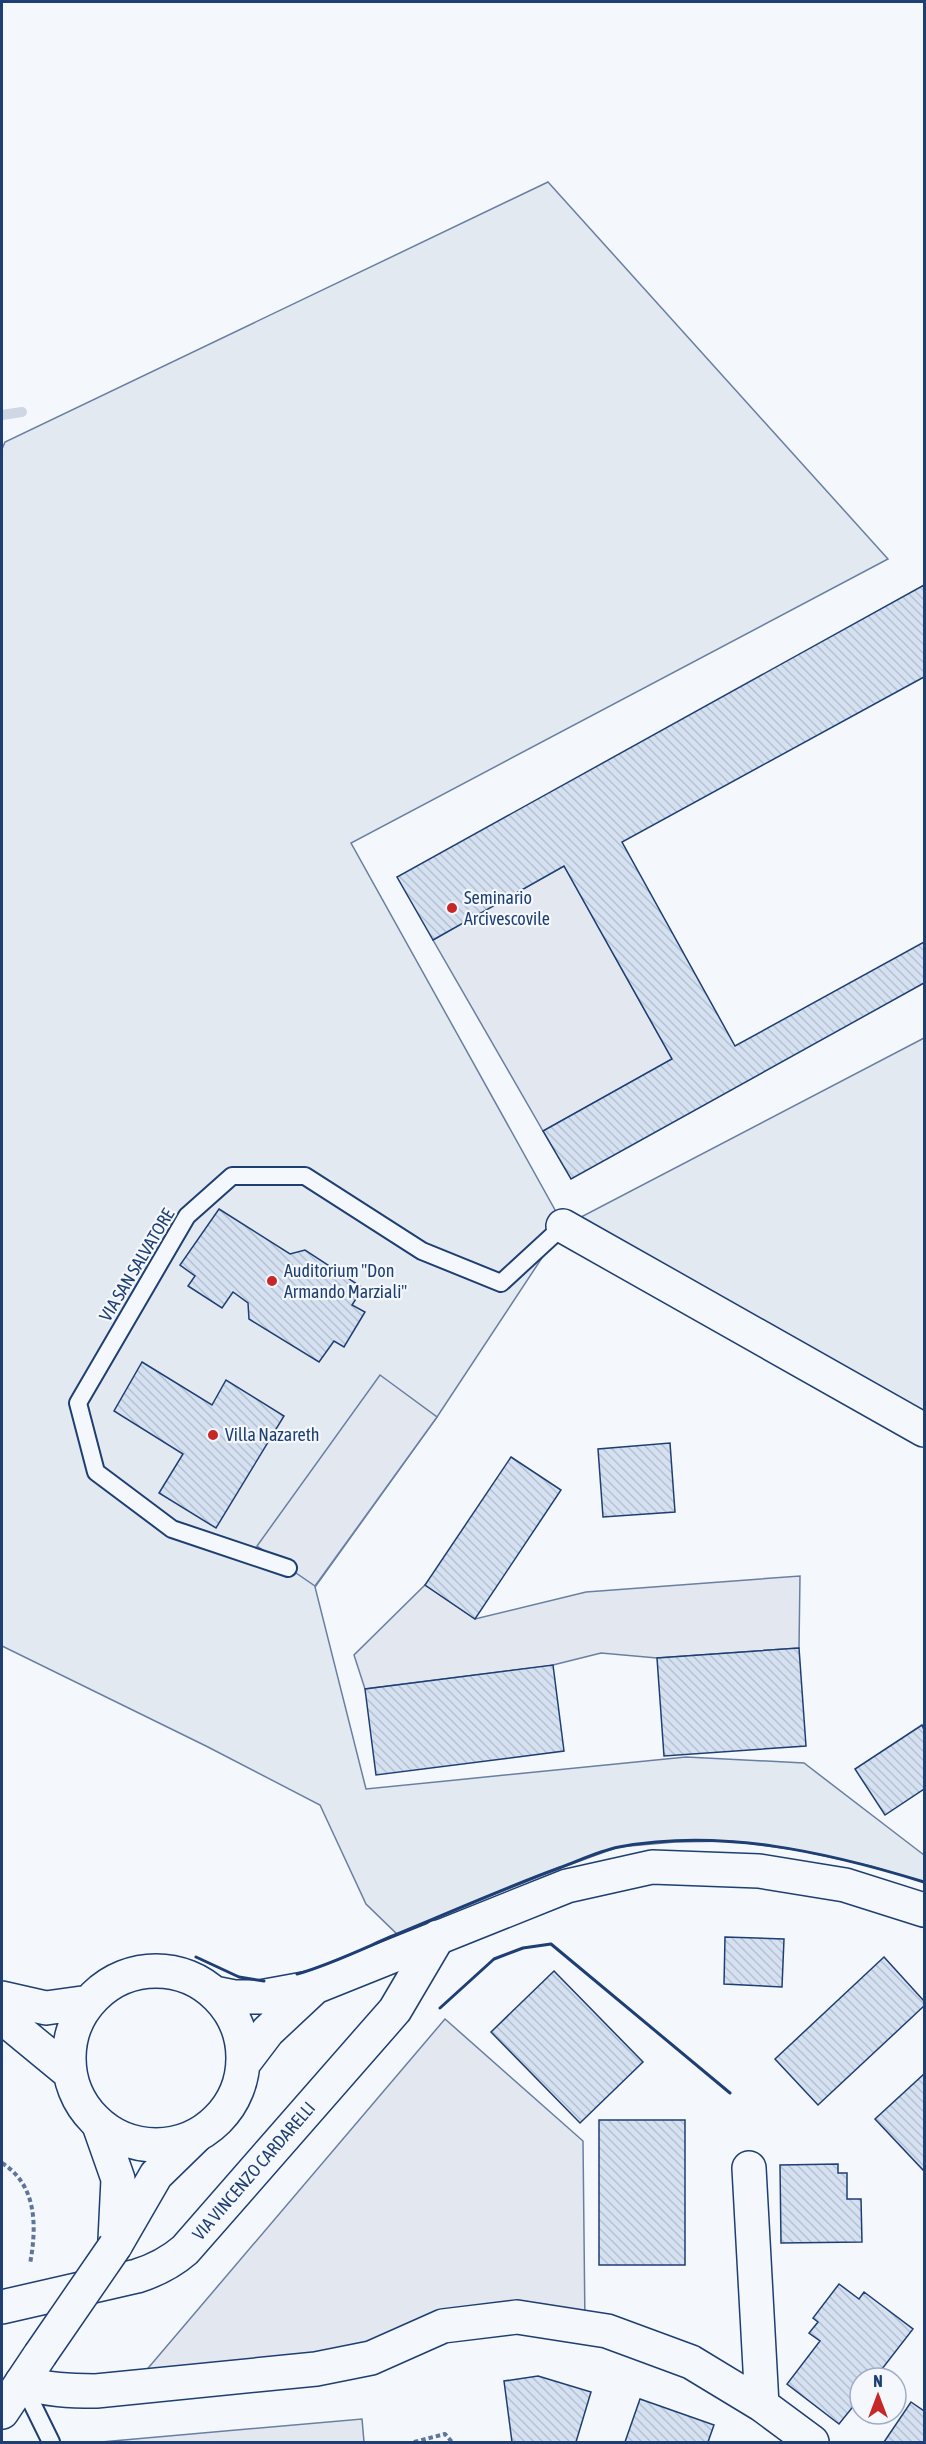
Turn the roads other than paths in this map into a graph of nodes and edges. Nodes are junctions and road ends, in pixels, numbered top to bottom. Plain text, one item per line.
1 (563, 1226) joint
2 (924, 1430) edge
3 (288, 1568) dead end
4 (924, 1910) edge
5 (438, 1937) junction
6 (315, 1987) junction
7 (214, 1993) junction
8 (2, 1998) edge
9 (89, 2002) junction
10 (2, 2018) edge
11 (243, 2064) junction
12 (70, 2073) junction
13 (99, 2125) junction
14 (196, 2136) junction
15 (748, 2168) dead end
16 (115, 2246) junction
17 (12, 2305) edge
18 (22, 2382) junction
19 (762, 2406) junction
20 (2, 2412) edge
21 (51, 2442) edge
22 (812, 2442) edge

1 - 2 street
1 - 3 lane, VIA SAN SALVATORE
4 - 5 street
5 - 6 street
5 - 17 street, VIA VINCENZO CARDARELLI
6 - 7 street
6 - 11 street
7 - 9 street
7 - 11 street
8 - 9 street
9 - 12 street
10 - 12 street
11 - 14 street
12 - 13 street
13 - 14 street
13 - 16 street
14 - 16 street
15 - 19 street
16 - 18 street, bridge
18 - 19 street
18 - 20 street
18 - 21 lane
19 - 22 street

